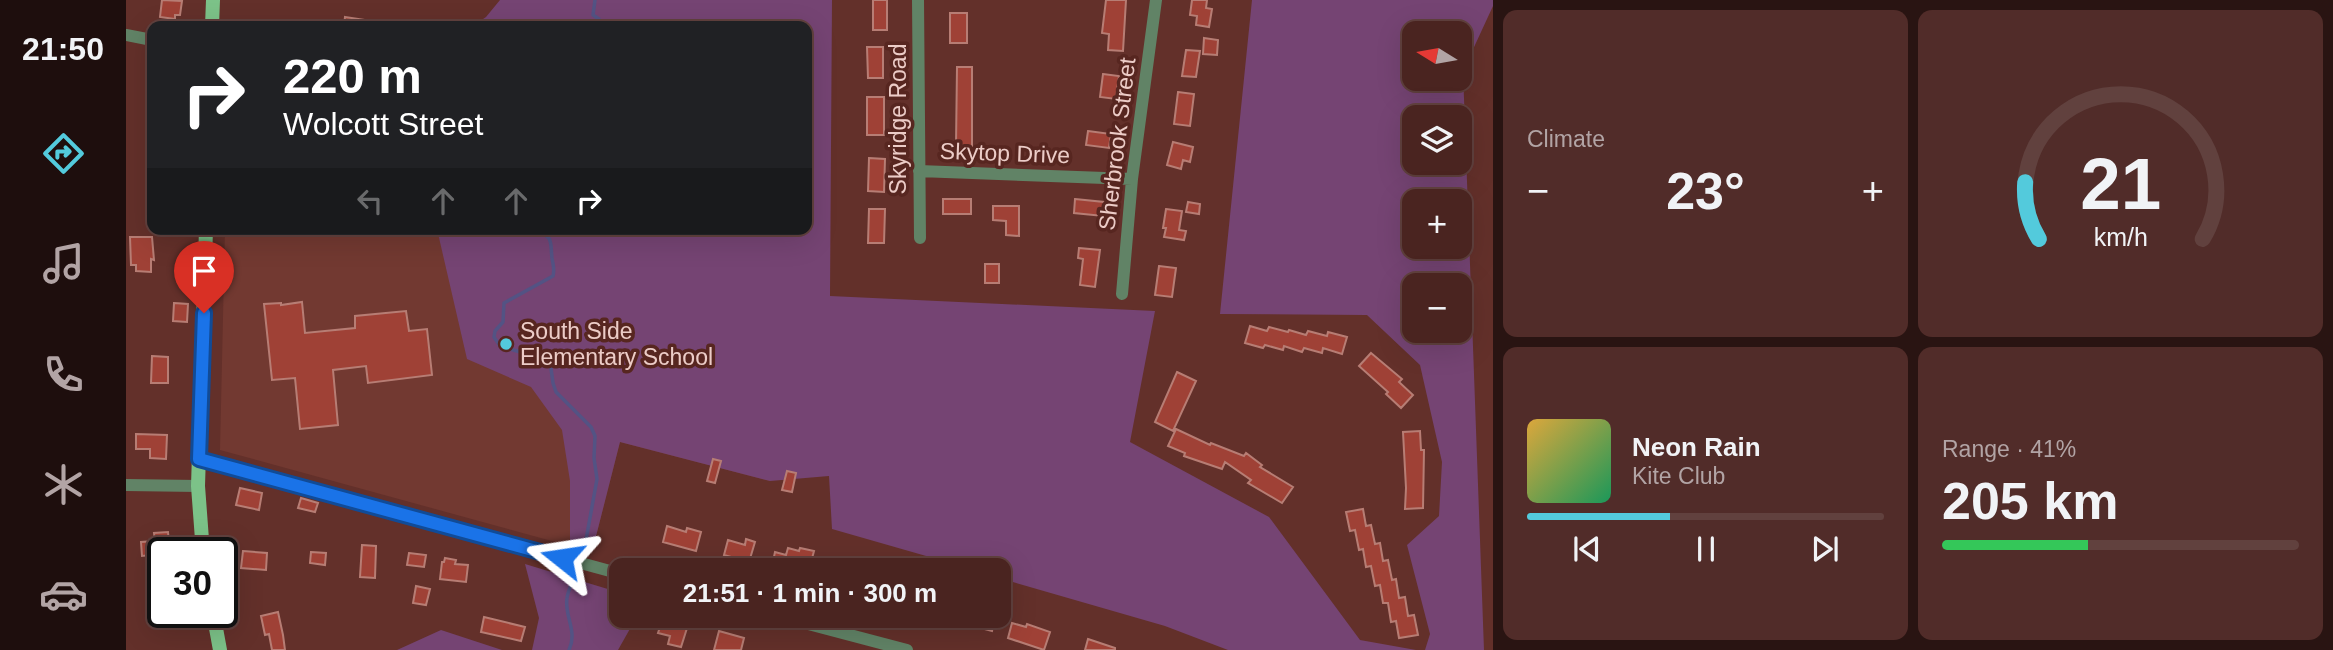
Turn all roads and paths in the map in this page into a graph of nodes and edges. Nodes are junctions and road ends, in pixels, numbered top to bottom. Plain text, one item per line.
1 (213, 0) edge
2 (918, 0) edge
3 (1156, 0) edge
4 (212, 21) edge
5 (126, 35) edge
6 (147, 39) edge
7 (919, 171) junction
8 (1132, 179) junction
9 (206, 235) edge
10 (920, 238) dead end
11 (1122, 293) dead end
12 (199, 459) junction
13 (126, 485) edge
14 (198, 486) junction
15 (202, 537) edge
16 (609, 571) edge
17 (216, 628) edge
18 (823, 628) edge
19 (901, 649) edge
20 (220, 650) edge

1 - 4 main road
2 - 7 street, Skyridge Road
3 - 8 street, Sherbrook Street
5 - 6 street
7 - 8 street, Skytop Drive
7 - 10 street, Skyridge Road
8 - 11 street, Sherbrook Street
9 - 12 main road
12 - 14 main road
12 - 16 street
13 - 14 street
14 - 15 main road
17 - 20 main road
18 - 19 street

